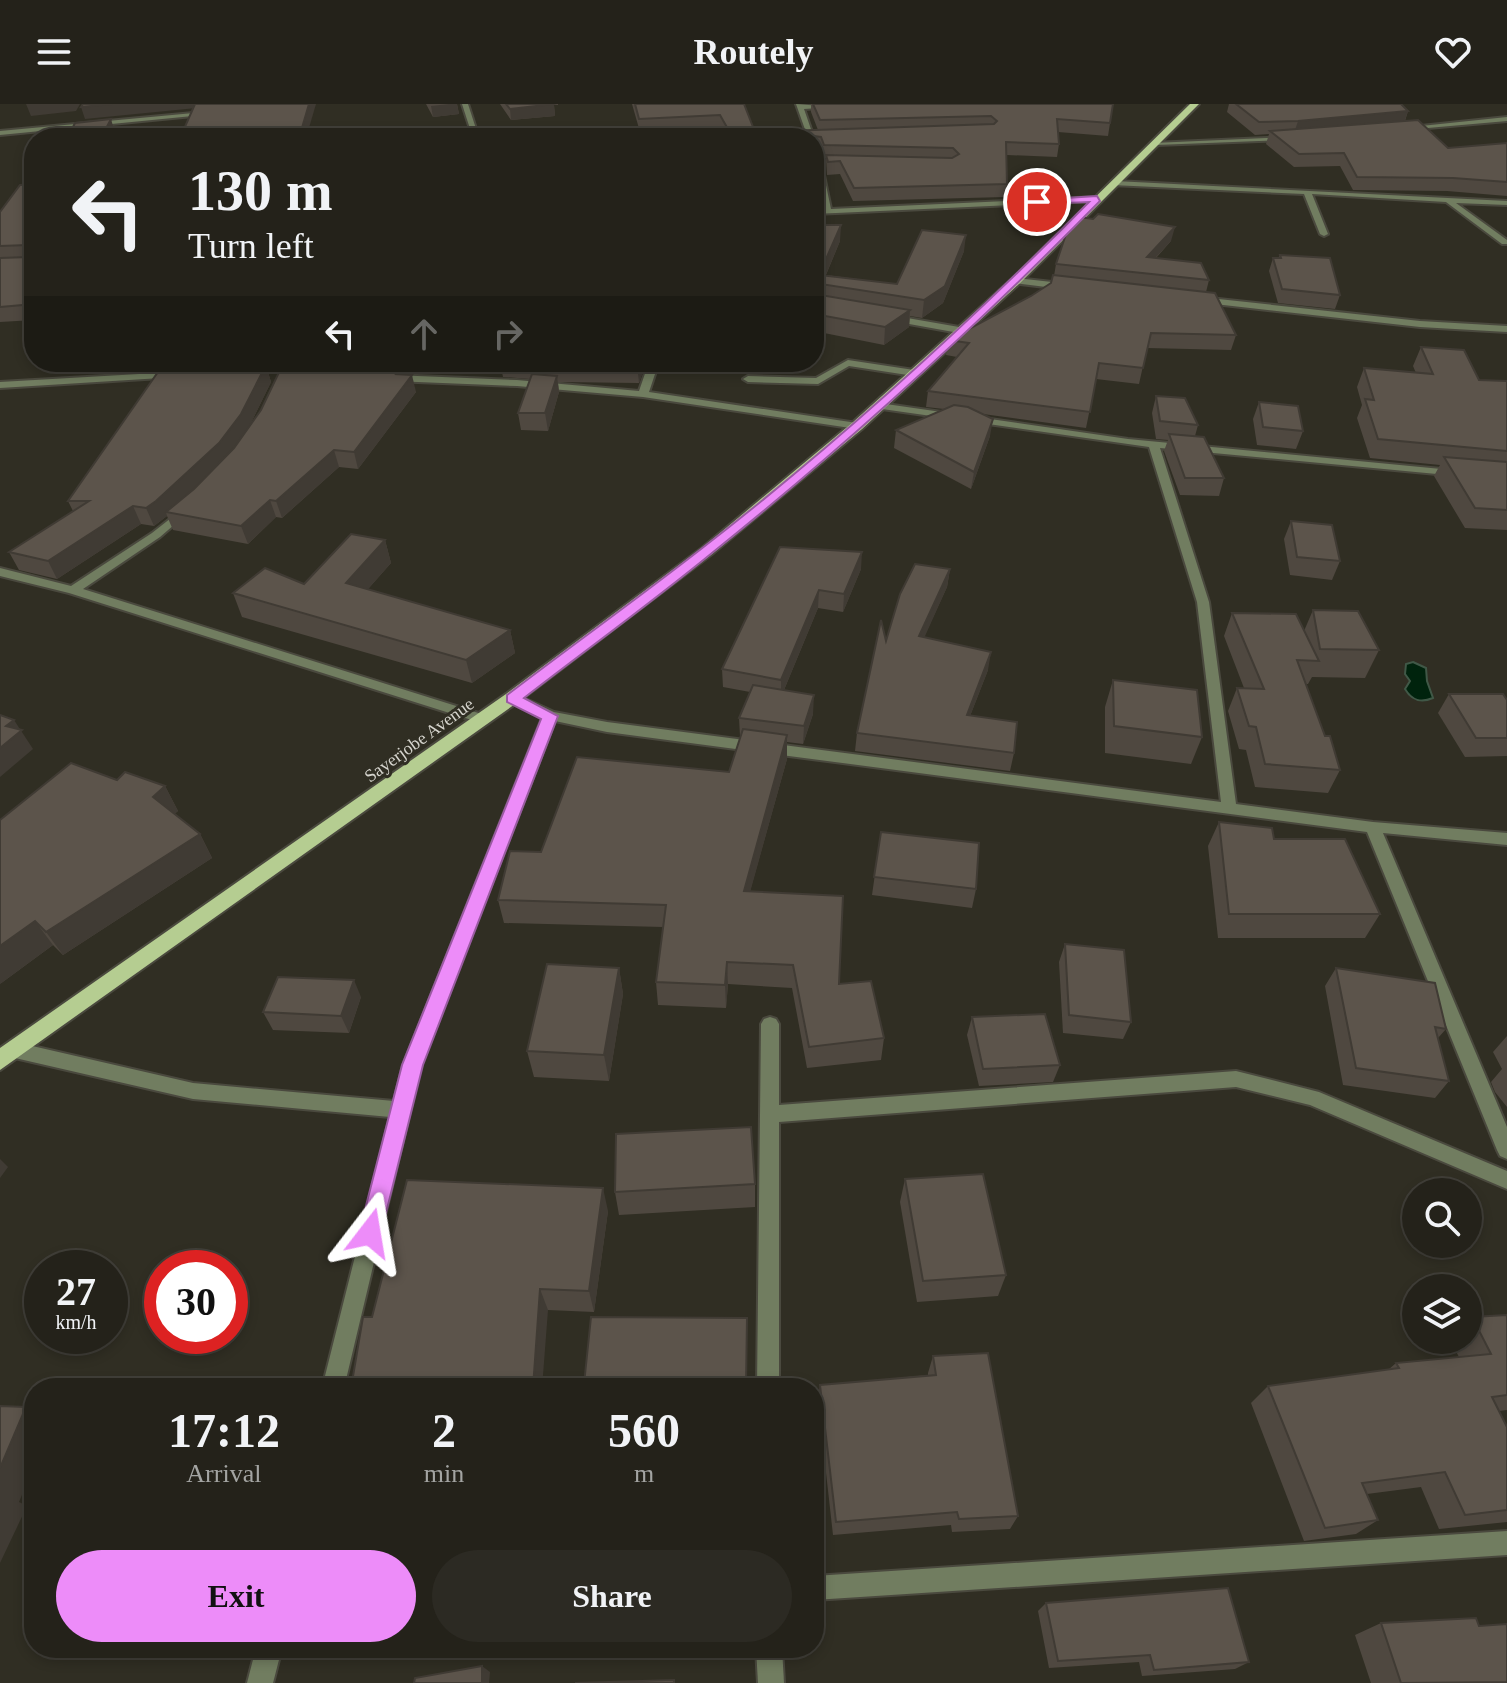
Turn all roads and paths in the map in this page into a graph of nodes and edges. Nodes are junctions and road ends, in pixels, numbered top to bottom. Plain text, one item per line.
1 (465, 104) edge
2 (1195, 104) edge
3 (799, 106) edge
4 (845, 107) edge
5 (221, 111) edge
6 (81, 115) edge
7 (1507, 122) edge
8 (75, 126) junction
9 (54, 128) edge
10 (473, 128) edge
11 (807, 128) edge
12 (1397, 128) edge
13 (24, 131) edge
14 (0, 133) edge
15 (1294, 138) edge
16 (1156, 143) junction
17 (824, 163) edge
18 (834, 163) edge
19 (1115, 183) junction
20 (824, 190) edge
21 (1307, 191) junction
22 (1097, 199) junction
23 (1447, 200) junction
24 (1507, 203) edge
25 (824, 211) edge
26 (828, 211) junction
27 (1324, 234) dead end
28 (1505, 242) edge
29 (1016, 281) junction
30 (1079, 288) edge
31 (1190, 299) edge
32 (884, 317) edge
33 (1507, 329) edge
34 (959, 330) junction
35 (651, 372) edge
36 (914, 373) junction
37 (188, 375) edge
38 (377, 378) edge
39 (748, 379) dead end
40 (0, 385) edge
41 (643, 394) junction
42 (879, 406) junction
43 (857, 426) junction
44 (1153, 444) junction
45 (1476, 474) edge
46 (192, 504) edge
47 (0, 572) edge
48 (73, 590) junction
49 (512, 698) junction
50 (550, 716) junction
51 (483, 719) junction
52 (1229, 809) junction
53 (1373, 827) junction
54 (1507, 839) edge
55 (770, 1024) dead end
56 (8, 1055) edge
57 (400, 1110) junction
58 (771, 1114) junction
59 (1507, 1150) edge
60 (1507, 1180) edge
61 (335, 1378) edge
62 (768, 1378) edge
63 (1507, 1543) edge
64 (824, 1587) edge
65 (266, 1658) edge
66 (770, 1658) edge
67 (260, 1683) edge
68 (771, 1683) edge

1 - 10 street
2 - 16 main road, Sayerjobe Avenue
3 - 4 street
3 - 11 street
5 - 8 street
6 - 8 street
7 - 12 street
8 - 9 street
13 - 14 street
15 - 16 street
16 - 19 main road, Sayerjobe Avenue
17 - 18 street
19 - 21 street
19 - 22 main road, Sayerjobe Avenue
20 - 26 street
21 - 23 street
21 - 27 street
22 - 26 street
22 - 29 main road, Sayerjobe Avenue
23 - 24 street
23 - 28 street
25 - 26 street
29 - 30 street
29 - 34 main road, Sayerjobe Avenue
31 - 33 street
32 - 34 street
34 - 36 main road, Sayerjobe Avenue
35 - 41 street
36 - 39 street
36 - 42 main road, Sayerjobe Avenue
37 - 40 street
38 - 41 street
41 - 43 street
42 - 43 main road, Sayerjobe Avenue
42 - 44 street
43 - 49 main road, Sayerjobe Avenue
44 - 45 street
44 - 52 street
46 - 48 street
47 - 48 street
48 - 51 street
49 - 50 street
49 - 51 main road, Sayerjobe Avenue
50 - 52 street
50 - 57 street
51 - 56 main road, Sayerjobe Avenue
52 - 53 street
53 - 54 street
53 - 59 street
55 - 58 street
56 - 57 street
57 - 61 street
58 - 60 street
58 - 62 street
63 - 64 street
65 - 67 street
66 - 68 street

